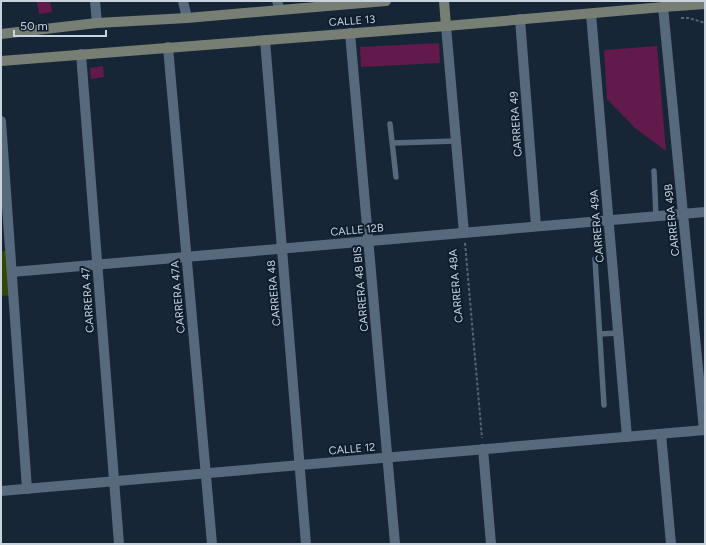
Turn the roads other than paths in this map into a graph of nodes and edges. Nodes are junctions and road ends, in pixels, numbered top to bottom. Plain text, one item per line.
1 (96, 1) edge
2 (183, 1) edge
3 (386, 1) edge
4 (444, 1) edge
5 (705, 4) edge
6 (692, 5) junction
7 (278, 6) edge
8 (664, 7) junction
9 (705, 10) edge
10 (591, 14) junction
11 (187, 18) junction
12 (520, 19) junction
13 (97, 23) junction
14 (446, 26) junction
15 (350, 33) junction
16 (1, 34) edge
17 (265, 40) junction
18 (168, 47) junction
19 (81, 54) junction
20 (1, 61) edge
21 (1, 121) edge
22 (390, 124) dead end
23 (456, 141) junction
24 (393, 143) junction
25 (654, 171) dead end
26 (396, 177) dead end
27 (705, 212) edge
28 (684, 213) junction
29 (656, 216) junction
30 (609, 220) junction
31 (536, 226) junction
32 (464, 233) junction
33 (369, 241) junction
34 (282, 248) junction
35 (187, 257) junction
36 (595, 259) dead end
37 (97, 264) junction
38 (12, 272) junction
39 (618, 333) junction
40 (600, 334) junction
41 (604, 405) dead end
42 (705, 430) edge
43 (661, 434) junction
44 (627, 437) junction
45 (483, 449) junction
46 (388, 458) junction
47 (300, 465) junction
48 (206, 473) junction
49 (114, 481) junction
50 (27, 488) junction
51 (1, 491) edge
52 (119, 544) edge
53 (212, 544) edge
54 (306, 544) edge
55 (395, 544) edge
56 (491, 544) edge
57 (671, 544) edge

1 - 13 street
2 - 11 street
3 - 7 main road, CALLE 13
4 - 14 main road
5 - 6 main road, CALLE 13
6 - 8 main road, CALLE 13
6 - 9 main road
7 - 11 main road, CALLE 13
8 - 10 main road, CALLE 13
8 - 28 street, CARRERA 49B
10 - 12 main road, CALLE 13
10 - 30 street, CARRERA 49A
11 - 13 main road, CALLE 13
12 - 14 main road, CALLE 13
12 - 31 street, CARRERA 49
13 - 16 main road, CALLE 13
14 - 15 main road, CALLE 13
14 - 23 street
15 - 17 main road, CALLE 13
15 - 33 street, CARRERA 48 BIS
17 - 18 main road, CALLE 13
17 - 34 street, CARRERA 48
18 - 19 main road, CALLE 13
18 - 35 street, CARRERA 47A
19 - 20 main road, CALLE 13
19 - 37 street, CARRERA 47
21 - 38 street
22 - 24 lane
23 - 24 lane
23 - 32 street
24 - 26 lane
25 - 29 lane
27 - 28 street, CALLE 12B
28 - 29 street, CALLE 12B
28 - 42 street, CARRERA 49B
29 - 30 street, CALLE 12B
30 - 31 street, CALLE 12B
30 - 39 street, CARRERA 49A
31 - 32 street, CALLE 12B
32 - 33 street, CALLE 12B
33 - 34 street, CALLE 12B
33 - 46 street, CARRERA 48 BIS
34 - 35 street, CALLE 12B
34 - 47 street, CARRERA 48
35 - 37 street, CALLE 12B
35 - 48 street, CARRERA 47A
36 - 40 lane
37 - 38 street, CALLE 12B
37 - 49 street, CARRERA 47
38 - 50 street
39 - 40 lane
39 - 44 street, CARRERA 49A
40 - 41 lane
42 - 43 street, CALLE 12
43 - 44 street, CALLE 12
43 - 57 street
44 - 45 street, CALLE 12
45 - 46 street, CALLE 12
45 - 56 street
46 - 47 street, CALLE 12
46 - 55 street, CARRERA 48 BIS
47 - 48 street, CALLE 12
47 - 54 street, CARRERA 48
48 - 49 street, CALLE 12
48 - 53 street, CARRERA 47A
49 - 50 street, CALLE 12
49 - 52 street, CARRERA 47
50 - 51 street, CALLE 12

